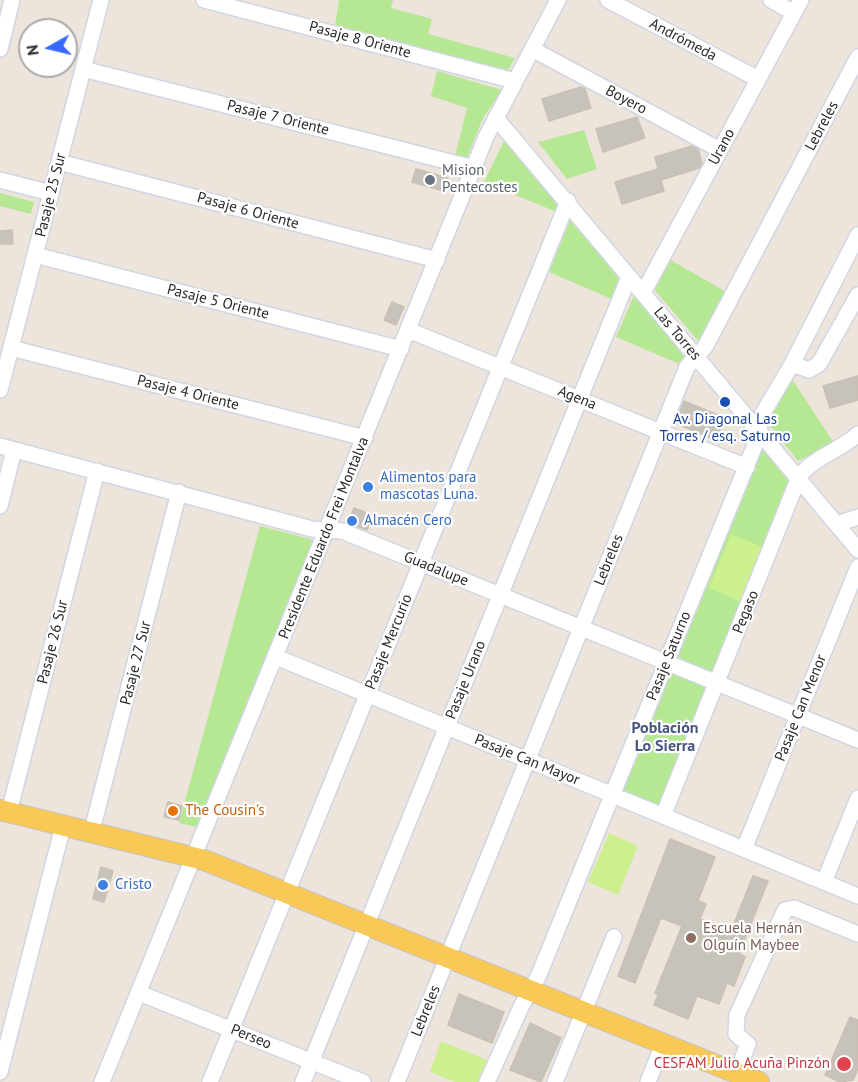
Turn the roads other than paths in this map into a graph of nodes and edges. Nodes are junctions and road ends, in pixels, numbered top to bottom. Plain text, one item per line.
1 (12, 0) edge
2 (101, 0) edge
3 (204, 0) edge
4 (558, 0) edge
5 (608, 0) edge
6 (771, 0) edge
7 (798, 6) edge
8 (0, 49) edge
9 (532, 49) junction
10 (858, 57) edge
11 (83, 69) junction
12 (758, 79) junction
13 (515, 81) junction
14 (496, 118) junction
15 (720, 150) junction
16 (59, 162) junction
17 (474, 168) junction
18 (0, 180) edge
19 (51, 193) junction
20 (568, 201) junction
21 (858, 235) edge
22 (35, 255) junction
23 (437, 260) junction
24 (629, 277) junction
25 (643, 293) junction
26 (858, 296) edge
27 (408, 330) junction
28 (11, 348) junction
29 (401, 349) junction
30 (696, 357) junction
31 (792, 364) junction
32 (501, 367) junction
33 (0, 390) edge
34 (580, 399) junction
35 (758, 431) junction
36 (661, 432) junction
37 (858, 434) edge
38 (364, 438) junction
39 (7, 448) edge
40 (747, 467) junction
41 (97, 471) junction
42 (799, 477) junction
43 (179, 492) junction
44 (0, 506) edge
45 (858, 517) edge
46 (837, 524) junction
47 (328, 530) junction
48 (858, 550) edge
49 (421, 563) junction
50 (858, 567) edge
51 (500, 595) junction
52 (582, 627) junction
53 (276, 657) junction
54 (667, 662) junction
55 (717, 682) junction
56 (368, 694) junction
57 (798, 715) junction
58 (446, 727) junction
59 (858, 740) edge
60 (528, 760) junction
61 (617, 797) junction
62 (858, 798) edge
63 (4, 811) edge
64 (663, 816) junction
65 (63, 826) junction
66 (92, 834) junction
67 (744, 849) junction
68 (194, 857) junction
69 (824, 882) junction
70 (287, 892) junction
71 (858, 896) edge
72 (367, 924) junction
73 (858, 934) edge
74 (614, 937) dead end
75 (448, 957) junction
76 (531, 990) junction
77 (139, 993) junction
78 (584, 1011) junction
79 (231, 1030) junction
80 (663, 1044) junction
81 (311, 1062) junction
82 (0, 1072) edge
83 (746, 1079) edge
84 (102, 1082) edge
85 (210, 1082) edge
86 (303, 1082) edge
87 (363, 1082) edge
88 (397, 1082) edge
89 (487, 1082) edge
90 (555, 1082) edge
91 (648, 1082) edge

1 - 8 street
2 - 11 street, Pasaje 25 Sur
3 - 13 street, Pasaje 8 Oriente
4 - 9 street, Presidente Eduardo Frei Montalva
5 - 12 street, Andrómeda
6 - 7 street
7 - 12 street, Urano
9 - 13 street, Presidente Eduardo Frei Montalva
9 - 15 street, Boyero
10 - 30 street, Lebreles
11 - 16 street, Pasaje 25 Sur
11 - 17 street, Pasaje 7 Oriente
12 - 15 street, Urano
13 - 14 street, Presidente Eduardo Frei Montalva
14 - 17 street, Presidente Eduardo Frei Montalva
14 - 20 street, Las Torres
15 - 25 street, Urano
16 - 19 street, Pasaje 25 Sur
16 - 23 street, Pasaje 6 Oriente
17 - 23 street, Presidente Eduardo Frei Montalva
18 - 19 street
19 - 22 street, Pasaje 25 Sur
20 - 24 street, Las Torres
20 - 32 street, Pasaje Mercurio
21 - 31 street, Pasaje Saturno
22 - 28 street, Pasaje 25 Sur
22 - 29 street, Pasaje 5 Oriente
23 - 27 street, Presidente Eduardo Frei Montalva
24 - 25 street, Las Torres
24 - 34 street, Pasaje Urano
25 - 30 street, Las Torres
26 - 31 street
27 - 29 street, Presidente Eduardo Frei Montalva
27 - 32 street, Agena
28 - 33 street, Pasaje 25 Sur
28 - 38 street, Pasaje 4 Oriente
29 - 38 street, Presidente Eduardo Frei Montalva
30 - 35 street, Las Torres
30 - 36 street, Lebreles
31 - 35 street, Pasaje Saturno
32 - 34 street, Agena
32 - 49 street, Pasaje Mercurio
34 - 36 street, Agena
34 - 51 street, Pasaje Urano
35 - 40 street, Pasaje Saturno
35 - 42 street, Las Torres
36 - 40 street, Agena
36 - 52 street, Lebreles
37 - 42 street
38 - 47 street, Presidente Eduardo Frei Montalva
39 - 41 street, Guadalupe
39 - 44 street
40 - 54 street, Pasaje Saturno
41 - 43 street, Guadalupe
41 - 63 street, Pasaje 26 Sur
42 - 46 street, Las Torres
42 - 55 street, Pegaso
43 - 47 street, Guadalupe
43 - 66 street, Pasaje 27 Sur
45 - 46 street
46 - 48 street, Las Torres
47 - 49 street, Guadalupe
47 - 53 street, Presidente Eduardo Frei Montalva
49 - 51 street, Guadalupe
49 - 56 street, Pasaje Mercurio
50 - 57 street, Pasaje Can Menor
51 - 52 street, Guadalupe
51 - 58 street, Pasaje Urano
52 - 54 street, Guadalupe
52 - 60 street, Lebreles
53 - 56 street, Pasaje Can Mayor
53 - 68 street, Presidente Eduardo Frei Montalva
54 - 55 street, Guadalupe
54 - 61 street, Pasaje Saturno
55 - 57 street, Guadalupe
55 - 64 street, Pegaso
56 - 58 street, Pasaje Can Mayor
56 - 70 street, Pasaje Mercurio
57 - 59 street, Guadalupe
57 - 67 street, Pasaje Can Menor
58 - 60 street, Pasaje Can Mayor
58 - 72 street, Pasaje Urano
60 - 61 street, Pasaje Can Mayor
60 - 75 street, Lebreles
61 - 64 street, Pasaje Can Mayor
61 - 76 street, Pasaje Saturno
62 - 69 street
63 - 65 main road
64 - 67 street, Pasaje Can Mayor
65 - 66 main road
65 - 82 street
66 - 68 main road
67 - 69 street, Pasaje Can Mayor
68 - 70 main road
68 - 77 street, Presidente Eduardo Frei Montalva
69 - 71 street, Pasaje Can Mayor
70 - 72 main road
70 - 79 street, Pasaje Mercurio
72 - 75 main road
72 - 81 street, Pasaje Urano
73 - 83 street
74 - 78 street
75 - 76 main road
75 - 88 street, Lebreles
76 - 78 main road
76 - 89 street, Pasaje Saturno
77 - 79 street, Perseo
77 - 84 street, Presidente Eduardo Frei Montalva
78 - 80 main road
78 - 90 street
79 - 81 street, Perseo
79 - 85 street, Pasaje Mercurio
80 - 83 main road
80 - 91 street
81 - 86 street, Pasaje Urano
81 - 87 street, Perseo

